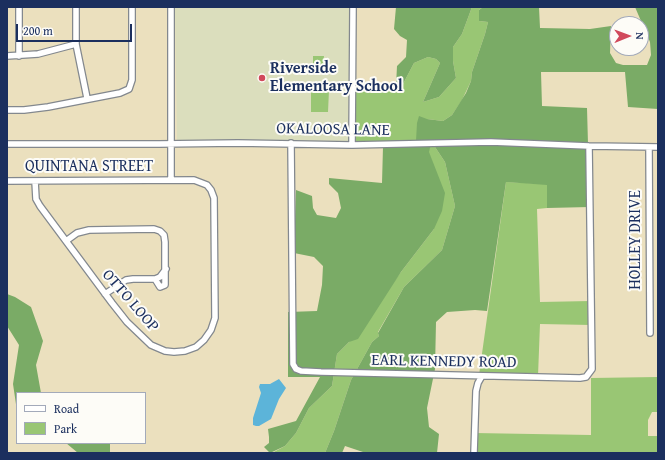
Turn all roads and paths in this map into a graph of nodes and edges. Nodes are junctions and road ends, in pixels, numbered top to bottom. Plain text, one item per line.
1 (19, 7) edge
2 (76, 7) edge
3 (132, 7) edge
4 (171, 7) edge
5 (353, 7) edge
6 (76, 44) junction
7 (7, 56) edge
8 (19, 56) junction
9 (87, 98) junction
10 (7, 110) edge
11 (291, 143) junction
12 (7, 144) edge
13 (172, 144) junction
14 (352, 145) junction
15 (589, 146) junction
16 (649, 147) junction
17 (658, 147) edge
18 (172, 180) junction
19 (7, 181) edge
20 (35, 181) junction
21 (66, 241) junction
22 (166, 269) junction
23 (155, 279) junction
24 (105, 294) junction
25 (650, 333) dead end
26 (482, 376) junction
27 (474, 453) edge

1 - 8 street
2 - 6 street
3 - 9 street
4 - 13 street
5 - 14 street
6 - 8 street
6 - 9 street
7 - 8 street
9 - 10 street
11 - 13 street, OKALOOSA LANE
11 - 14 street, OKALOOSA LANE
11 - 26 street, EARL KENNEDY ROAD
12 - 13 street, OKALOOSA LANE
13 - 18 street
14 - 15 street, OKALOOSA LANE
15 - 16 street, OKALOOSA LANE
15 - 26 street, EARL KENNEDY ROAD
16 - 17 street, OKALOOSA LANE
16 - 25 street, HOLLEY DRIVE
18 - 20 street, QUINTANA STREET
18 - 24 street, OTTO LOOP
19 - 20 street, QUINTANA STREET
20 - 21 street, OTTO LOOP
21 - 22 street
21 - 24 street, OTTO LOOP
22 - 23 street
22 - 23 street
23 - 24 street
26 - 27 street

